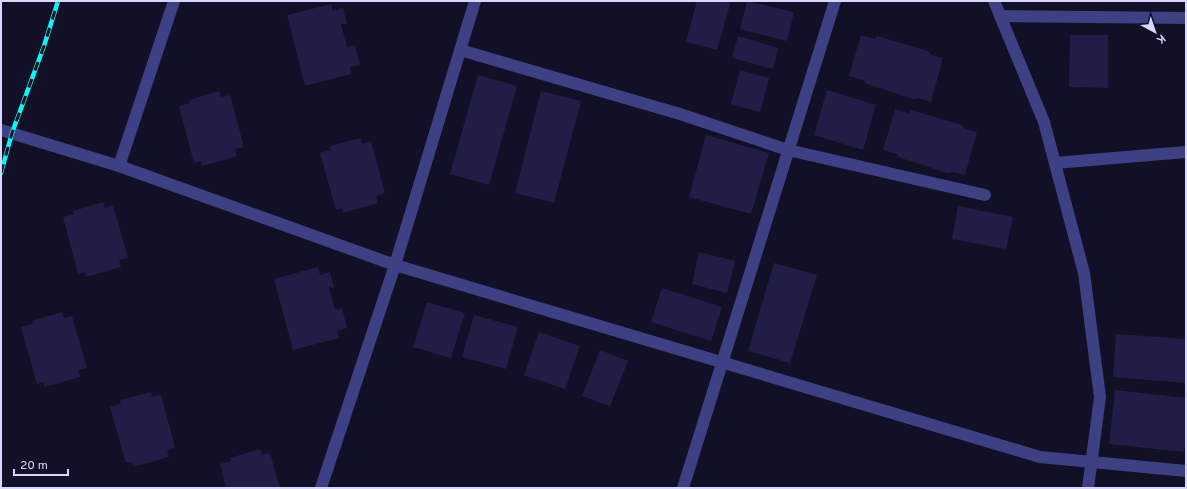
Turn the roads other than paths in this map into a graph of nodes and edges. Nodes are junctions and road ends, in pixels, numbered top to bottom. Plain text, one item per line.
1 (174, 1) edge
2 (475, 1) edge
3 (835, 1) edge
4 (994, 1) edge
5 (1000, 16) junction
6 (1186, 18) edge
7 (460, 50) junction
8 (1, 130) edge
9 (788, 150) junction
10 (1186, 152) edge
11 (1054, 162) junction
12 (119, 166) junction
13 (985, 195) dead end
14 (395, 265) junction
15 (722, 362) junction
16 (1092, 463) junction
17 (1186, 471) edge
18 (321, 488) edge
19 (683, 488) edge
20 (1088, 488) edge

1 - 12 street
2 - 7 street
3 - 9 street
4 - 5 street
5 - 6 street
5 - 11 street
7 - 9 street
7 - 14 street
8 - 12 street
9 - 13 street
9 - 15 street
10 - 11 street
11 - 16 street
12 - 14 street
14 - 15 street
14 - 18 street
15 - 16 street
15 - 19 street
16 - 17 street
16 - 20 street

